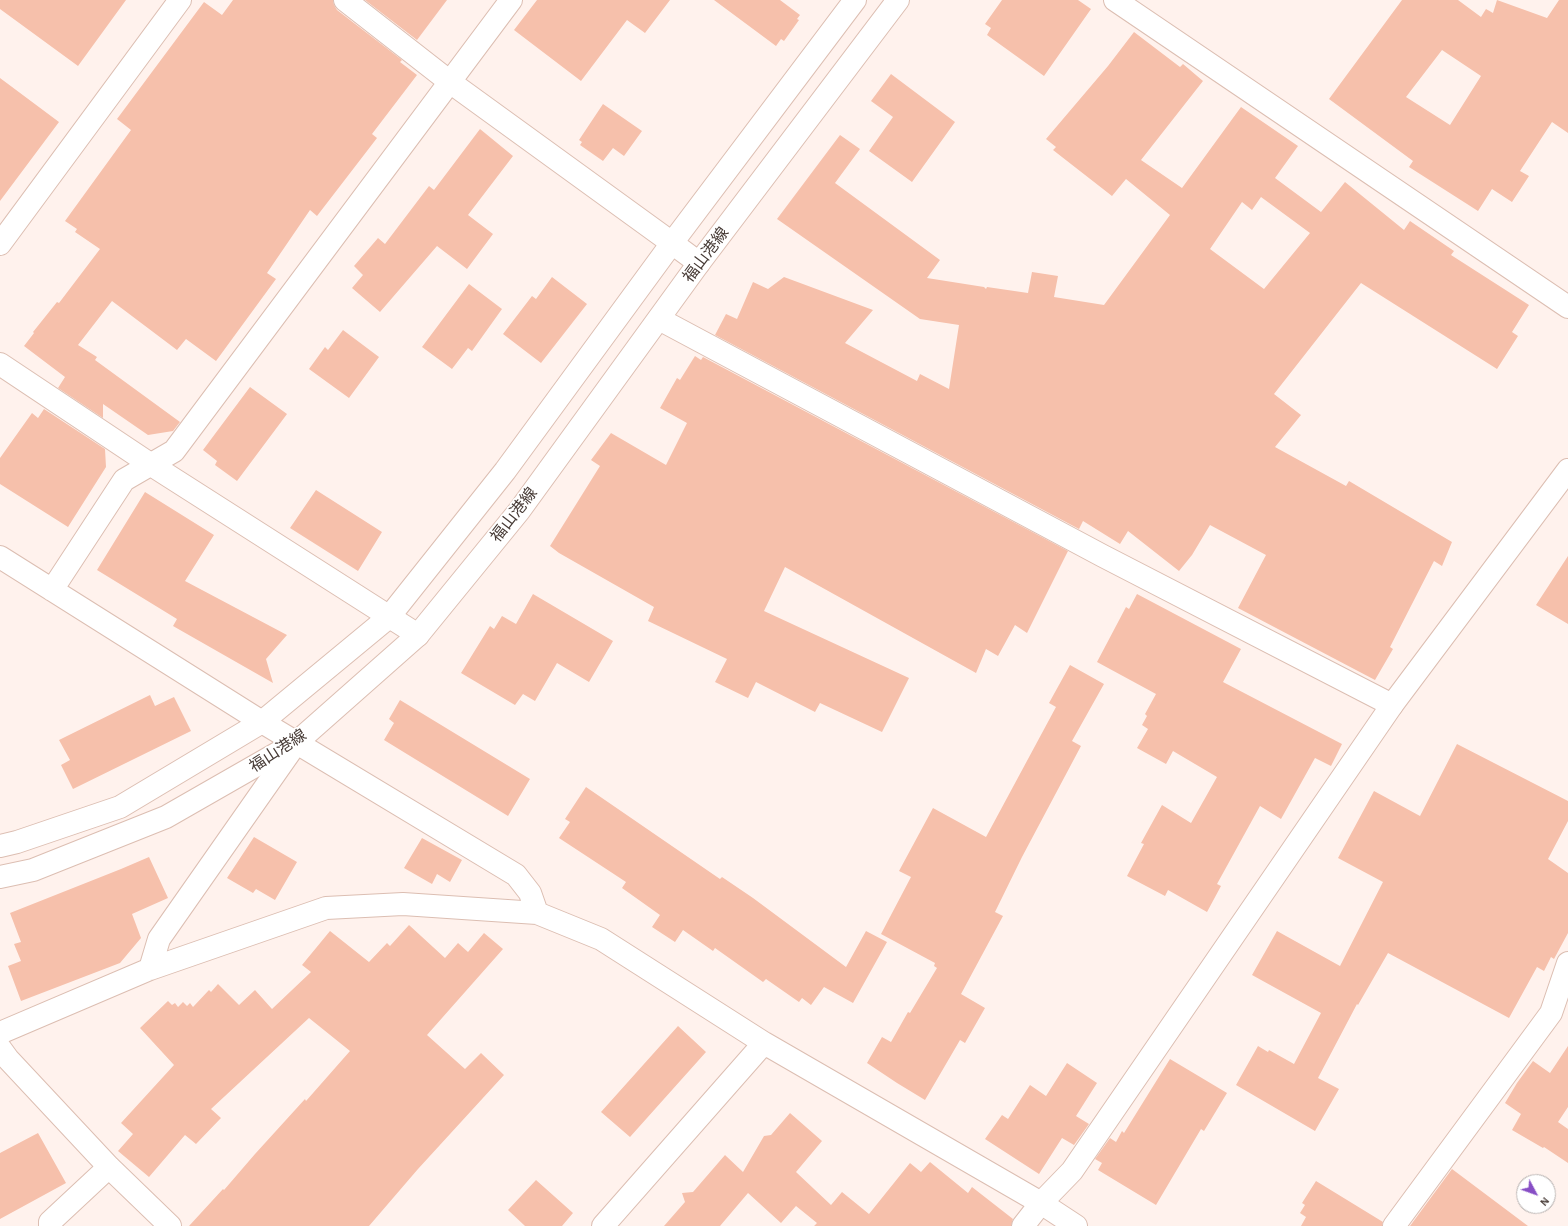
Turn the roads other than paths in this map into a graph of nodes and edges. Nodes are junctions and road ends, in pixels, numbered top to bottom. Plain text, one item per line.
1 (180, 0) edge
2 (345, 0) edge
3 (511, 0) edge
4 (856, 0) edge
5 (898, 0) edge
6 (1116, 0) edge
7 (450, 82) junction
8 (672, 243) junction
9 (0, 244) edge
10 (699, 263) junction
11 (1568, 307) edge
12 (659, 319) junction
13 (0, 364) edge
14 (150, 464) junction
15 (1568, 470) edge
16 (0, 557) edge
17 (52, 590) junction
18 (390, 617) junction
19 (418, 635) junction
20 (1392, 705) junction
21 (262, 722) junction
22 (297, 742) junction
23 (0, 846) edge
24 (0, 877) edge
25 (537, 913) junction
26 (1568, 963) edge
27 (150, 968) junction
28 (1564, 987) edge
29 (0, 1032) edge
30 (764, 1043) junction
31 (0, 1048) edge
32 (109, 1167) junction
33 (1041, 1203) junction
34 (50, 1226) edge
35 (170, 1226) edge
36 (603, 1226) edge
37 (1023, 1226) edge
38 (1076, 1226) edge
39 (1394, 1226) edge

1 - 9 street
2 - 7 street
3 - 7 street
4 - 8 street, 福山港線
5 - 10 street, 福山港線
6 - 11 street
7 - 8 street
7 - 14 street
8 - 10 street
8 - 18 street, 福山港線
10 - 12 street, 福山港線
12 - 19 street, 福山港線
12 - 20 street
13 - 14 street
14 - 17 street
14 - 18 street
15 - 20 street
16 - 17 street
17 - 21 street
18 - 19 street
18 - 21 street, 福山港線
19 - 22 street, 福山港線
20 - 33 street
21 - 22 street
21 - 23 street, 福山港線
22 - 24 street, 福山港線
22 - 25 street
22 - 27 street
25 - 27 street
25 - 30 street
26 - 28 street
27 - 29 street
28 - 39 street
30 - 33 street
30 - 36 street
31 - 32 street
32 - 34 street
32 - 35 street
33 - 37 street
33 - 38 street

